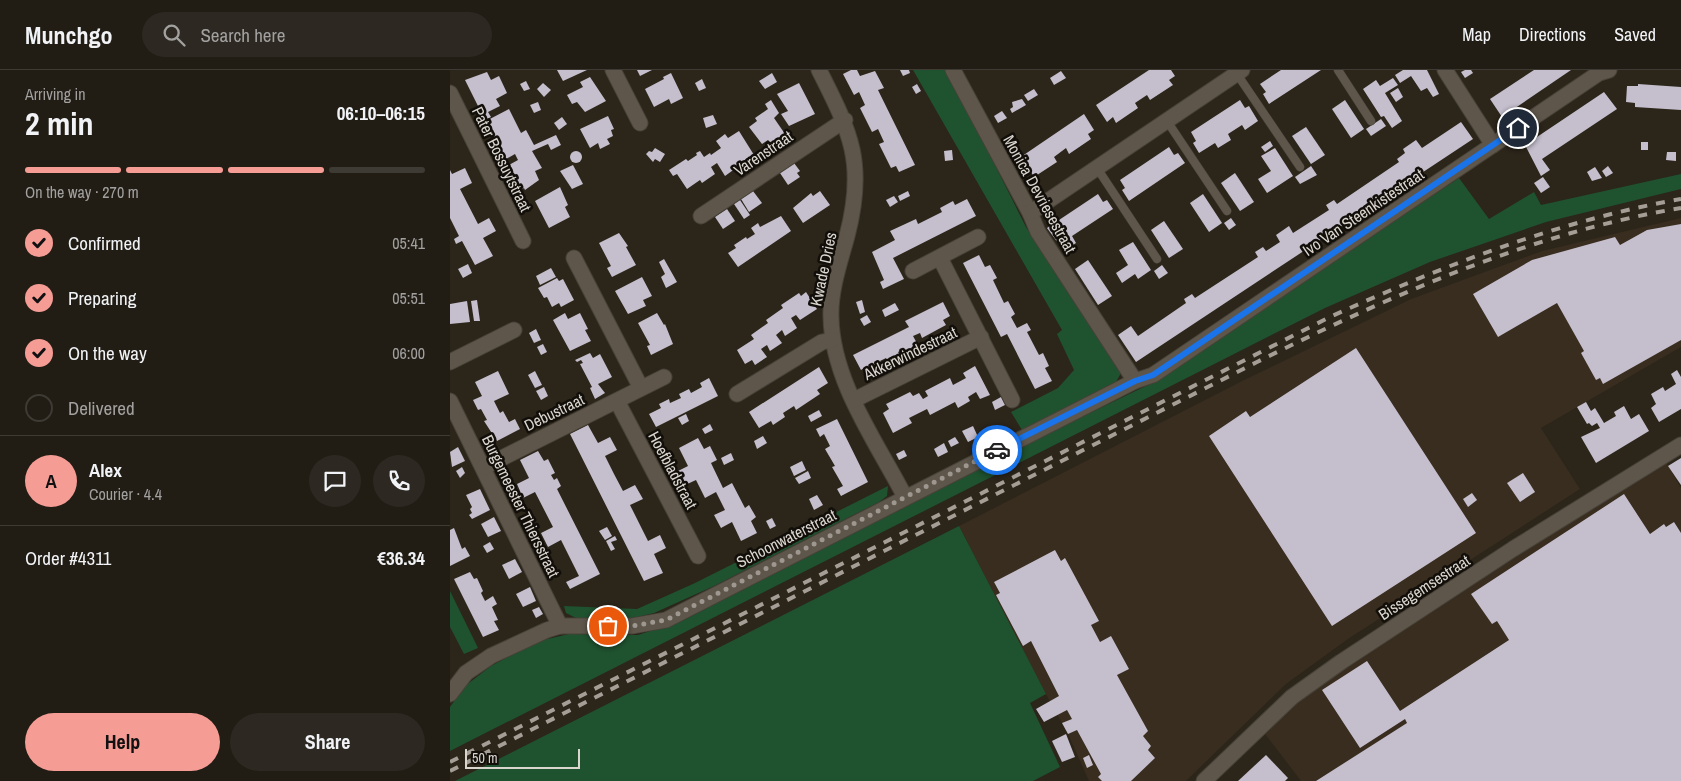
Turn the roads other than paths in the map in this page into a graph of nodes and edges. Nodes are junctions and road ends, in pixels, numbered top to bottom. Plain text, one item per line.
1 (613, 70) edge
2 (819, 70) edge
3 (954, 70) edge
4 (1338, 70) edge
5 (1445, 70) edge
6 (1609, 70) edge
7 (1239, 72) edge
8 (450, 93) edge
9 (844, 120) junction
10 (1167, 121) junction
11 (1371, 121) dead end
12 (640, 122) dead end
13 (1493, 145) junction
14 (1300, 167) dead end
15 (1097, 168) junction
16 (1227, 211) dead end
17 (1030, 213) junction
18 (701, 216) dead end
19 (978, 237) dead end
20 (523, 241) dead end
21 (574, 258) dead end
22 (940, 258) junction
23 (1157, 259) dead end
24 (913, 271) dead end
25 (514, 330) dead end
26 (981, 337) junction
27 (832, 340) junction
28 (450, 362) edge
29 (664, 377) dead end
30 (1135, 381) junction
31 (641, 388) junction
32 (737, 394) dead end
33 (854, 400) junction
34 (1012, 400) dead end
35 (450, 401) edge
36 (617, 401) junction
37 (1681, 445) edge
38 (484, 467) junction
39 (906, 497) junction
40 (698, 556) dead end
41 (560, 626) junction
42 (450, 694) edge
43 (1204, 781) edge

1 - 12 street
2 - 9 street, Kwade Dries
3 - 17 street, Monica Devriesestraat
4 - 11 lane
5 - 13 street
6 - 13 street, Ivo Van Steenkistestraat
7 - 10 street
7 - 14 lane
8 - 20 street, Pater Bossuytstraat
9 - 18 street, Varenstraat
9 - 27 street, Kwade Dries
10 - 15 street
10 - 16 lane
13 - 30 street, Ivo Van Steenkistestraat
15 - 17 street
15 - 23 lane
17 - 30 street, Monica Devriesestraat
19 - 22 street
21 - 31 street
22 - 24 street
22 - 26 street, Akkerwindestraat
25 - 28 street
26 - 33 street, Akkerwindestraat
26 - 34 street, Akkerwindestraat
27 - 32 street
27 - 33 street, Kwade Dries
29 - 31 street, Debustraat
30 - 39 street, Schoonwaterstraat
31 - 36 street, Debustraat
33 - 39 street, Kwade Dries
35 - 38 street, Burgemeester Thiersstraat
36 - 38 street, Debustraat
36 - 40 street, Hoefbladstraat
37 - 43 street, Bissegemsestraat
38 - 41 street, Burgemeester Thiersstraat
39 - 41 street, Schoonwaterstraat
41 - 42 street, Schoonwaterstraat

